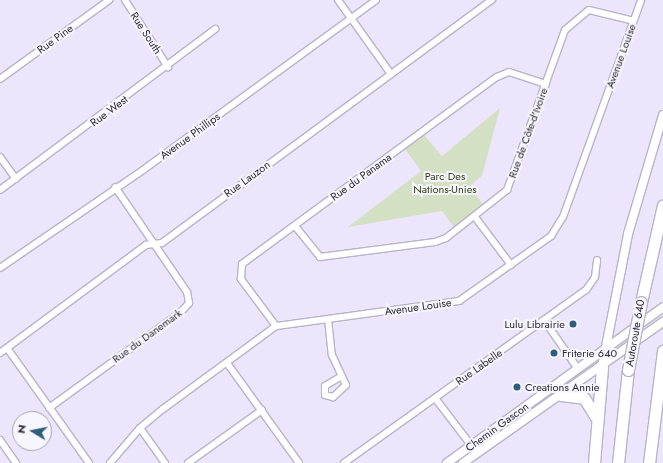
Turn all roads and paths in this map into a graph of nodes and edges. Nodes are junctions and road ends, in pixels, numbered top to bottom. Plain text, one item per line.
1 (109, 0) edge
2 (125, 0) edge
3 (338, 0) edge
4 (376, 0) edge
5 (492, 0) edge
6 (641, 0) edge
7 (351, 19) junction
8 (634, 21) junction
9 (215, 29) dead end
10 (168, 67) junction
11 (391, 74) junction
12 (0, 79) edge
13 (546, 84) junction
14 (663, 115) edge
15 (0, 157) edge
16 (16, 179) junction
17 (114, 188) junction
18 (0, 190) edge
19 (663, 205) edge
20 (475, 217) junction
21 (295, 226) junction
22 (154, 244) junction
23 (597, 260) dead end
24 (511, 265) junction
25 (0, 268) edge
26 (663, 307) edge
27 (328, 319) junction
28 (544, 320) junction
29 (663, 322) edge
30 (276, 326) junction
31 (7, 348) junction
32 (604, 350) junction
33 (663, 351) edge
34 (0, 353) edge
35 (226, 363) junction
36 (602, 367) junction
37 (578, 369) junction
38 (340, 377) dead end
39 (561, 394) junction
40 (435, 398) junction
41 (50, 408) junction
42 (262, 410) junction
43 (596, 417) junction
44 (140, 428) junction
45 (0, 440) edge
46 (471, 446) junction
47 (477, 453) junction
48 (13, 462) edge
49 (89, 463) edge
50 (110, 463) edge
51 (165, 463) edge
52 (188, 463) edge
53 (299, 463) edge
54 (344, 463) edge
55 (447, 463) edge
56 (463, 463) edge
57 (594, 463) edge
58 (618, 463) edge
59 (649, 463) edge

1 - 12 street, Rue Pine
2 - 10 street, Rue South
3 - 7 street
4 - 7 street, Avenue Phillips
5 - 11 street, Rue Lauzon
6 - 8 street, Avenue Louise
7 - 11 street
7 - 17 street, Avenue Phillips
8 - 13 street, Rue de Côte-d'Ivoire
8 - 24 street, Avenue Louise
9 - 10 street, Rue West
10 - 16 street, Rue West
11 - 22 street, Rue Lauzon
13 - 20 street, Rue de Côte-d'Ivoire
13 - 21 street, Rue du Panama
14 - 32 main road
15 - 16 street
16 - 18 street, Rue West
17 - 22 street, Rue du Danemark
17 - 25 street, Avenue Phillips
19 - 58 highway, Autoroute 640, bridge
20 - 21 street, Rue de Côte-d'Ivoire
20 - 24 street
21 - 30 street, Rue du Panama
22 - 31 street, Rue Lauzon
22 - 41 street, Rue du Danemark
23 - 28 street, Rue Labelle
24 - 27 street, Avenue Louise
26 - 32 main road, Chemin Gascon
27 - 30 street, Avenue Louise
27 - 38 street
28 - 37 street
28 - 40 street, Rue Labelle
29 - 36 main road, Chemin Gascon
30 - 35 street, Avenue Louise
31 - 34 street, Rue Lauzon
31 - 41 street
32 - 36 main road
32 - 37 main road, Chemin Gascon
33 - 59 highway
35 - 42 street
35 - 44 street, Avenue Louise
36 - 39 main road, Chemin Gascon
36 - 43 highway
37 - 46 main road, Chemin Gascon
39 - 43 highway
39 - 47 main road, Chemin Gascon
40 - 46 street
40 - 54 street, Rue Labelle
41 - 49 street
42 - 52 street
42 - 53 street
43 - 57 highway
44 - 50 street, Avenue Louise
44 - 51 street
45 - 48 street
46 - 47 street
46 - 55 main road, Chemin Gascon
47 - 56 main road, Chemin Gascon

